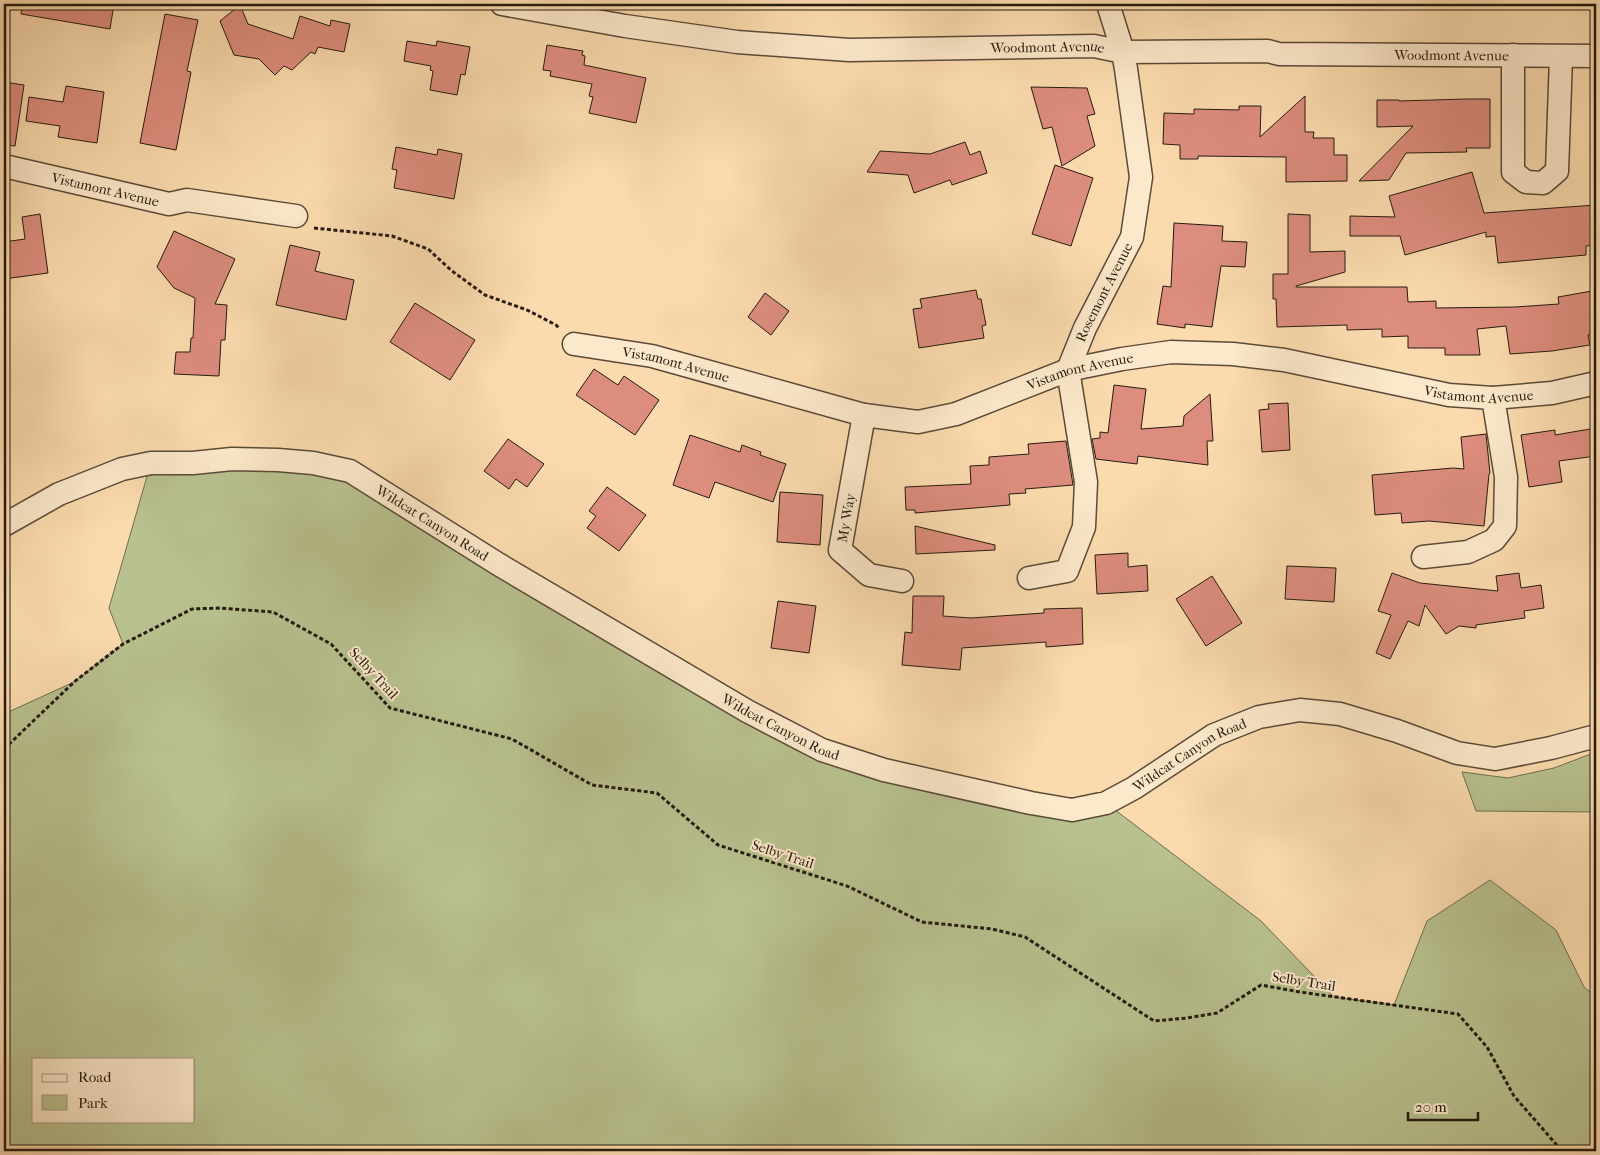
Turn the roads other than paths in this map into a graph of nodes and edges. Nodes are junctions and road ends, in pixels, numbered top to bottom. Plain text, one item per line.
1 (502, 4) edge
2 (1108, 4) edge
3 (1123, 52) junction
4 (1513, 56) junction
5 (1596, 56) edge
6 (1561, 57) junction
7 (4, 166) edge
8 (296, 216) road end
9 (574, 344) road end
10 (1068, 370) junction
11 (1596, 383) edge
12 (1493, 398) junction
13 (864, 415) junction
14 (4, 525) edge
15 (1423, 558) dead end
16 (1029, 578) dead end
17 (902, 581) dead end
18 (1596, 736) edge

1 - 3 street, Woodmont Avenue
2 - 3 street, Rosemont Avenue
3 - 4 street, Woodmont Avenue
3 - 10 street, Rosemont Avenue
4 - 6 street, Woodmont Avenue
4 - 6 street
5 - 6 street, Woodmont Avenue
7 - 8 street, Vistamont Avenue
9 - 13 street, Vistamont Avenue
10 - 12 street, Vistamont Avenue
10 - 13 street, Vistamont Avenue
10 - 16 street
11 - 12 street, Vistamont Avenue
12 - 15 street
13 - 17 street, My Way
14 - 18 street, Wildcat Canyon Road

